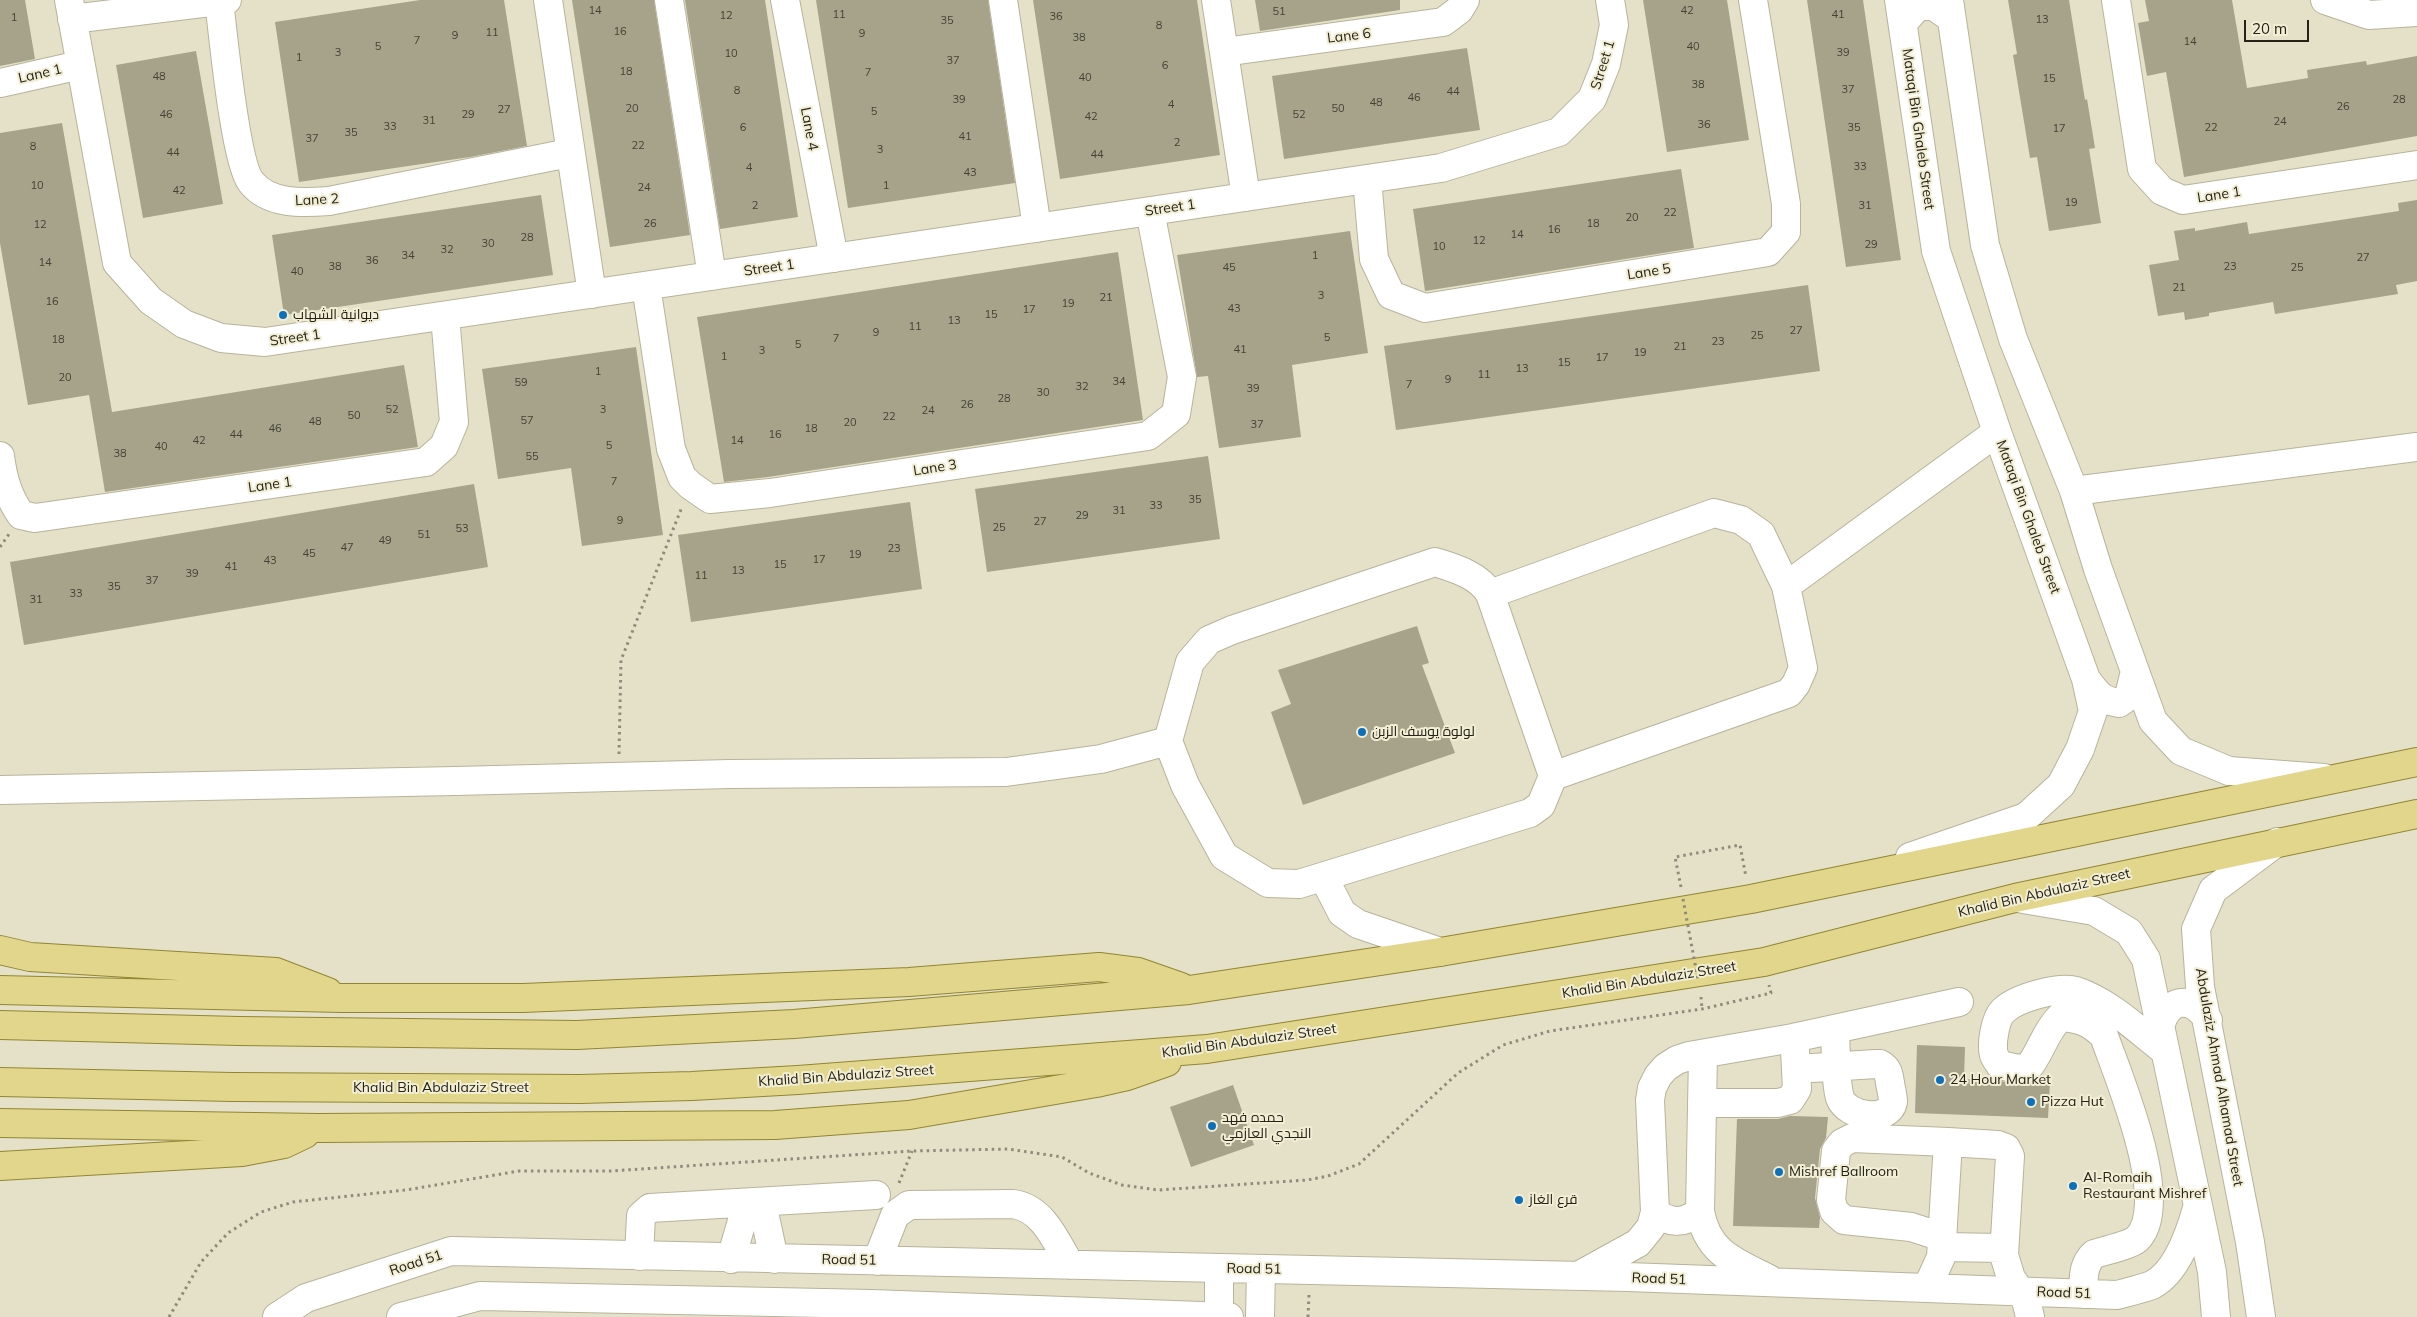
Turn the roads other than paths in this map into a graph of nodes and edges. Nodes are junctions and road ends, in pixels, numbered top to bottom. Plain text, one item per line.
1 (548, 0) edge
2 (669, 0) edge
3 (785, 0) edge
4 (1003, 0) edge
5 (1216, 0) edge
6 (1465, 0) edge
7 (1610, 0) edge
8 (1753, 0) edge
9 (2116, 0) edge
10 (2325, 0) edge
11 (223, 1) edge
12 (1950, 9) edge
13 (70, 10) edge
14 (1901, 12) edge
15 (2417, 12) edge
16 (1224, 52) junction
17 (80, 65) junction
18 (0, 83) edge
19 (569, 152) junction
20 (2417, 165) edge
21 (1366, 179) junction
22 (1246, 197) junction
23 (1150, 211) junction
24 (1036, 228) junction
25 (834, 258) junction
26 (712, 276) junction
27 (646, 286) junction
28 (592, 294) junction
29 (445, 316) junction
30 (1997, 432) junction
31 (2417, 447) edge
32 (0, 456) edge
33 (2074, 491) junction
34 (1786, 586) junction
35 (1490, 594) junction
36 (2135, 672) junction
37 (2086, 679) junction
38 (1168, 741) junction
39 (2417, 762) edge
40 (1553, 776) junction
41 (2339, 779) junction
42 (0, 790) edge
43 (2417, 814) edge
44 (2277, 842) junction
45 (1324, 878) junction
46 (1834, 883) junction
47 (2015, 898) junction
48 (0, 950) edge
49 (1440, 952) junction
50 (0, 990) edge
51 (1189, 990) junction
52 (341, 998) junction
53 (1959, 1002) dead end
54 (2208, 1020) junction
55 (0, 1025) edge
56 (1835, 1029) junction
57 (1793, 1038) junction
58 (2162, 1040) junction
59 (1207, 1049) junction
60 (1703, 1055) junction
61 (1796, 1069) junction
62 (0, 1082) edge
63 (1702, 1103) junction
64 (0, 1123) edge
65 (318, 1128) junction
66 (1948, 1142) junction
67 (0, 1166) edge
68 (876, 1195) dead end
69 (756, 1202) junction
70 (2197, 1208) junction
71 (1700, 1211) junction
72 (1656, 1212) junction
73 (1942, 1242) junction
74 (2004, 1248) junction
75 (612, 1256) junction
76 (639, 1256) junction
77 (731, 1259) junction
78 (774, 1259) junction
79 (877, 1261) junction
80 (1070, 1265) junction
81 (1219, 1268) junction
82 (1261, 1269) junction
83 (1577, 1276) junction
84 (1777, 1283) junction
85 (1928, 1288) junction
86 (2022, 1292) junction
87 (2083, 1294) junction
88 (611, 1298) junction
89 (872, 1311) edge
90 (277, 1317) edge
91 (401, 1317) edge
92 (1219, 1317) edge
93 (1229, 1317) edge
94 (1260, 1317) edge
95 (2030, 1317) edge
96 (2216, 1317) edge
97 (2261, 1317) edge

1 - 19 street
2 - 26 street
3 - 25 street, Lane 4
4 - 24 street
5 - 16 street
6 - 16 street, Lane 6
7 - 21 street, Street 1
8 - 21 street, Lane 5
9 - 20 street, Lane 1
10 - 15 street
11 - 13 street, Lane 2
11 - 19 street, Lane 2
12 - 14 street
12 - 33 street
13 - 17 street, Street 1
14 - 30 street, Mataqi Bin Ghaleb Street
16 - 22 street
17 - 18 street, Lane 1
17 - 29 street, Street 1
19 - 28 street
21 - 22 street, Street 1
22 - 23 street, Street 1
23 - 24 street, Street 1
23 - 27 street, Lane 3
24 - 25 street, Street 1
25 - 26 street, Street 1
26 - 27 street, Street 1
27 - 28 street, Street 1
28 - 29 street, Street 1
29 - 32 street, Lane 1
30 - 34 street
30 - 37 street, Mataqi Bin Ghaleb Street
31 - 33 street
33 - 36 street
34 - 35 street
34 - 40 street
35 - 38 street
35 - 40 street
36 - 37 street
36 - 41 street
37 - 46 street, Mataqi Bin Ghaleb Street
38 - 42 street
38 - 45 street
39 - 41 main road
40 - 45 street
41 - 46 main road
43 - 44 main road, Khalid Bin Abdulaziz Street
44 - 47 main road, Khalid Bin Abdulaziz Street
44 - 54 street, Abdulaziz Ahmad Alhamad Street
45 - 49 street
46 - 49 main road
47 - 58 street
47 - 59 main road, Khalid Bin Abdulaziz Street
48 - 52 main road
49 - 51 main road
50 - 52 main road
51 - 52 main road
51 - 55 main road
53 - 56 street
54 - 58 street
54 - 97 street, Abdulaziz Ahmad Alhamad Street
56 - 57 street
56 - 61 street
57 - 60 street
57 - 61 street
58 - 70 street
58 - 87 street
59 - 62 main road, Khalid Bin Abdulaziz Street
59 - 65 main road
60 - 63 street
60 - 72 street
61 - 63 street
63 - 71 street
64 - 65 main road
65 - 67 main road
66 - 73 street
66 - 73 street
66 - 74 street
68 - 69 street
69 - 76 street
69 - 77 street
69 - 78 street
70 - 87 street, Road 51
70 - 96 street
71 - 72 street
71 - 84 street
72 - 83 street
73 - 74 street
73 - 85 street
74 - 86 street
75 - 76 street, Road 51
75 - 88 street
75 - 90 street, Road 51
76 - 77 street, Road 51
77 - 78 street, Road 51
78 - 79 street, Road 51
79 - 80 street, Road 51
79 - 80 street
80 - 81 street, Road 51
81 - 82 street, Road 51
81 - 92 street
82 - 83 street, Road 51
82 - 94 street
83 - 84 street, Road 51
84 - 85 street, Road 51
85 - 86 street, Road 51
86 - 87 street, Road 51
86 - 95 street
88 - 89 street
88 - 91 street
89 - 92 street
92 - 93 street

